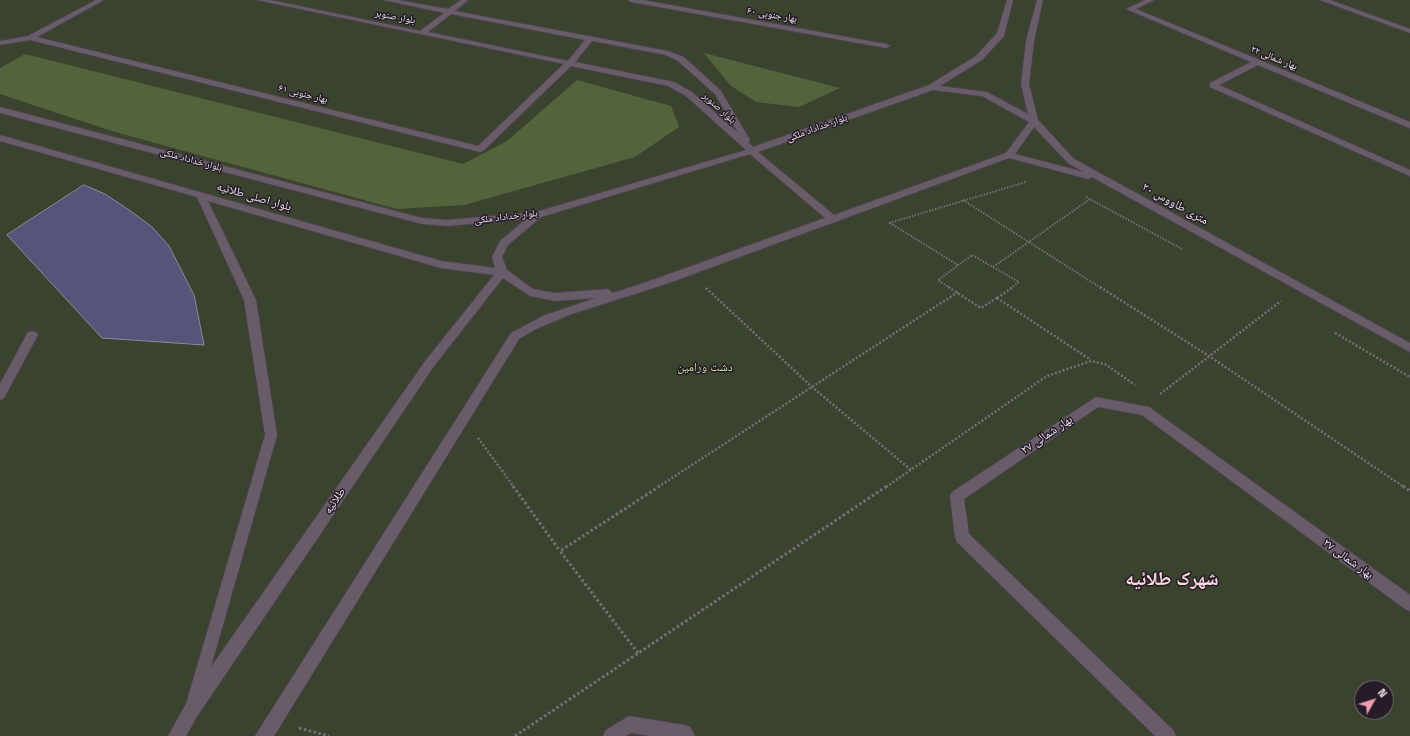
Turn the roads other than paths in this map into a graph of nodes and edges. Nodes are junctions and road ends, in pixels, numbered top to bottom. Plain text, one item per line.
1 (101, 0) edge
2 (260, 0) edge
3 (387, 0) edge
4 (465, 0) edge
5 (631, 0) edge
6 (675, 0) edge
7 (1010, 0) edge
8 (1040, 0) edge
9 (1151, 0) edge
10 (1324, 0) edge
11 (668, 7) junction
12 (449, 12) junction
13 (1410, 30) edge
14 (422, 33) junction
15 (30, 38) junction
16 (590, 39) junction
17 (0, 43) edge
18 (886, 46) dead end
19 (1257, 62) junction
20 (570, 63) junction
21 (932, 87) junction
22 (0, 110) edge
23 (1034, 121) junction
24 (1410, 125) edge
25 (0, 138) edge
26 (752, 151) junction
27 (1009, 155) junction
28 (1410, 173) edge
29 (1105, 180) junction
30 (201, 196) junction
31 (537, 215) junction
32 (832, 219) junction
33 (502, 272) junction
34 (634, 291) junction
35 (32, 335) dead end
36 (1410, 348) edge
37 (0, 395) edge
38 (1410, 604) edge
39 (190, 712) junction
40 (177, 736) edge
41 (264, 736) edge
42 (612, 736) edge
43 (686, 736) edge
44 (1167, 736) edge

1 - 15 street
2 - 14 street, بلوار صنوبر
3 - 12 street, بلوار صنوبر
4 - 12 street
5 - 11 street, بهار جنوبی ۶۰
6 - 11 street
7 - 21 street, بلوار خداداد ملکی
8 - 23 street
9 - 19 street, بهار شمالی ۲۲
10 - 13 street
11 - 18 street, بهار جنوبی ۶۰
12 - 14 street
12 - 16 street, بلوار صنوبر
14 - 20 street, بلوار صنوبر
15 - 17 street, بهار جنوبی ۶۱
15 - 20 street, بهار جنوبی ۶۱
16 - 20 street
16 - 26 street, بلوار صنوبر
19 - 24 street, بهار شمالی ۲۲
19 - 28 street
20 - 26 street, بلوار صنوبر
21 - 23 street, ۲۰ متری طاووس
21 - 26 street, بلوار خداداد ملکی
22 - 31 street, بلوار خداداد ملکی
23 - 27 street
23 - 29 street, ۲۰ متری طاووس
25 - 30 street, بلوار اصلی طلائیه
26 - 31 street, بلوار خداداد ملکی
26 - 32 street
27 - 29 street
27 - 32 street
29 - 36 street, ۲۰ متری طاووس
30 - 33 street, بلوار اصلی طلائیه
30 - 39 street
31 - 33 street
32 - 34 street
33 - 34 street
33 - 39 street, طلائیه
34 - 41 street
35 - 37 street
38 - 44 street, بهار شمالی ۲۷
39 - 40 street, طلائیه
42 - 43 street

